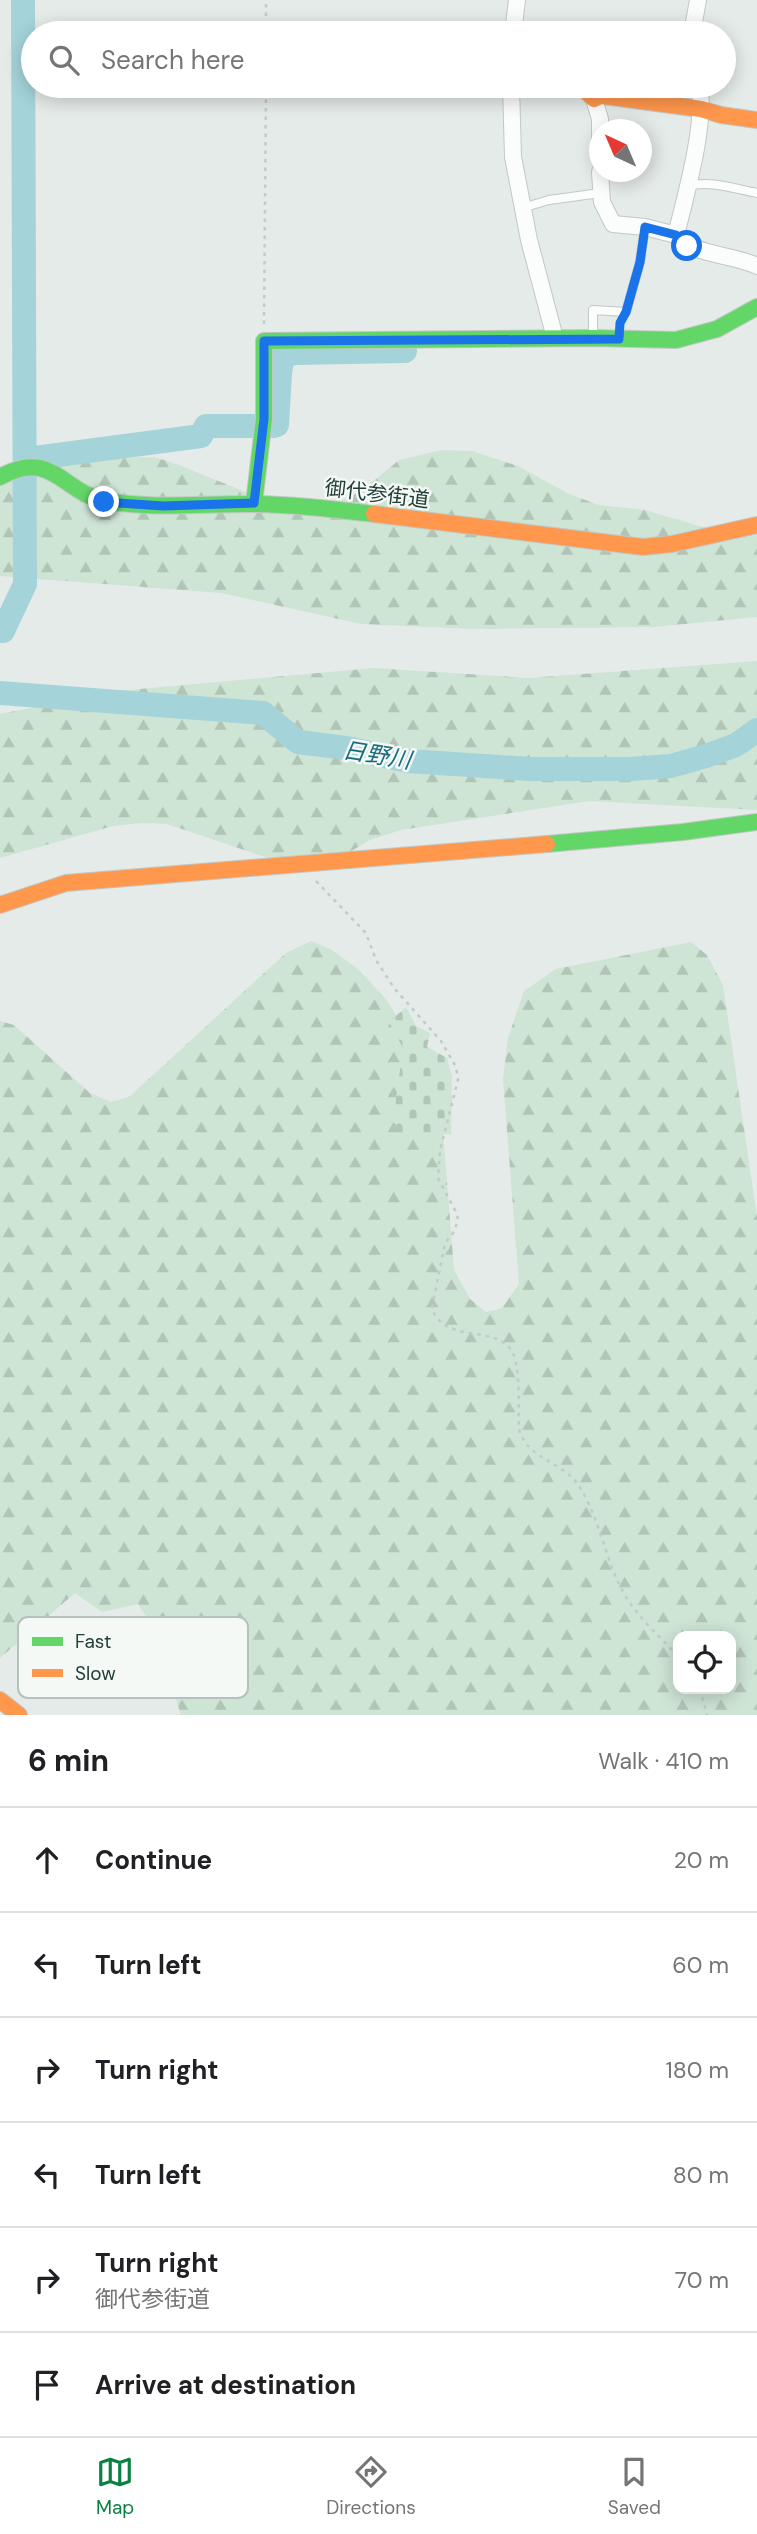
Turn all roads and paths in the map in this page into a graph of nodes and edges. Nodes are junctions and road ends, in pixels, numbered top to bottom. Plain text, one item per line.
1 (266, 0) edge
2 (517, 0) edge
3 (698, 0) edge
4 (266, 21) edge
5 (514, 21) edge
6 (694, 21) edge
7 (266, 98) edge
8 (511, 98) edge
9 (619, 98) edge
10 (700, 98) edge
11 (594, 99) edge
12 (701, 109) junction
13 (600, 119) edge
14 (757, 120) edge
15 (600, 182) edge
16 (688, 186) junction
17 (600, 193) junction
18 (757, 193) edge
19 (522, 208) junction
20 (645, 227) junction
21 (676, 235) junction
22 (757, 267) edge
23 (757, 307) edge
24 (625, 312) junction
25 (619, 331) junction
26 (555, 338) junction
27 (593, 338) junction
28 (264, 341) junction
29 (0, 477) edge
30 (254, 503) junction
31 (757, 525) edge
32 (757, 822) edge
33 (316, 880) dead end
34 (0, 905) edge
35 (673, 1651) edge
36 (701, 1694) edge
37 (0, 1700) edge
38 (19, 1715) edge
39 (707, 1715) edge

1 - 4 path
2 - 5 street
3 - 6 street
7 - 28 path
8 - 19 street
9 - 12 main road
10 - 12 street
11 - 13 street
12 - 14 main road
12 - 16 street
15 - 17 street
16 - 18 lane
16 - 21 street
17 - 19 lane
17 - 20 street
19 - 26 street
20 - 21 street
20 - 24 lane
21 - 22 street
23 - 25 main road
24 - 25 lane
24 - 27 lane
25 - 27 main road
26 - 27 main road
26 - 28 main road
28 - 30 main road
29 - 30 main road, 御代参街道
30 - 31 main road, 御代参街道
32 - 34 main road
33 - 35 path
36 - 39 path
37 - 38 main road

